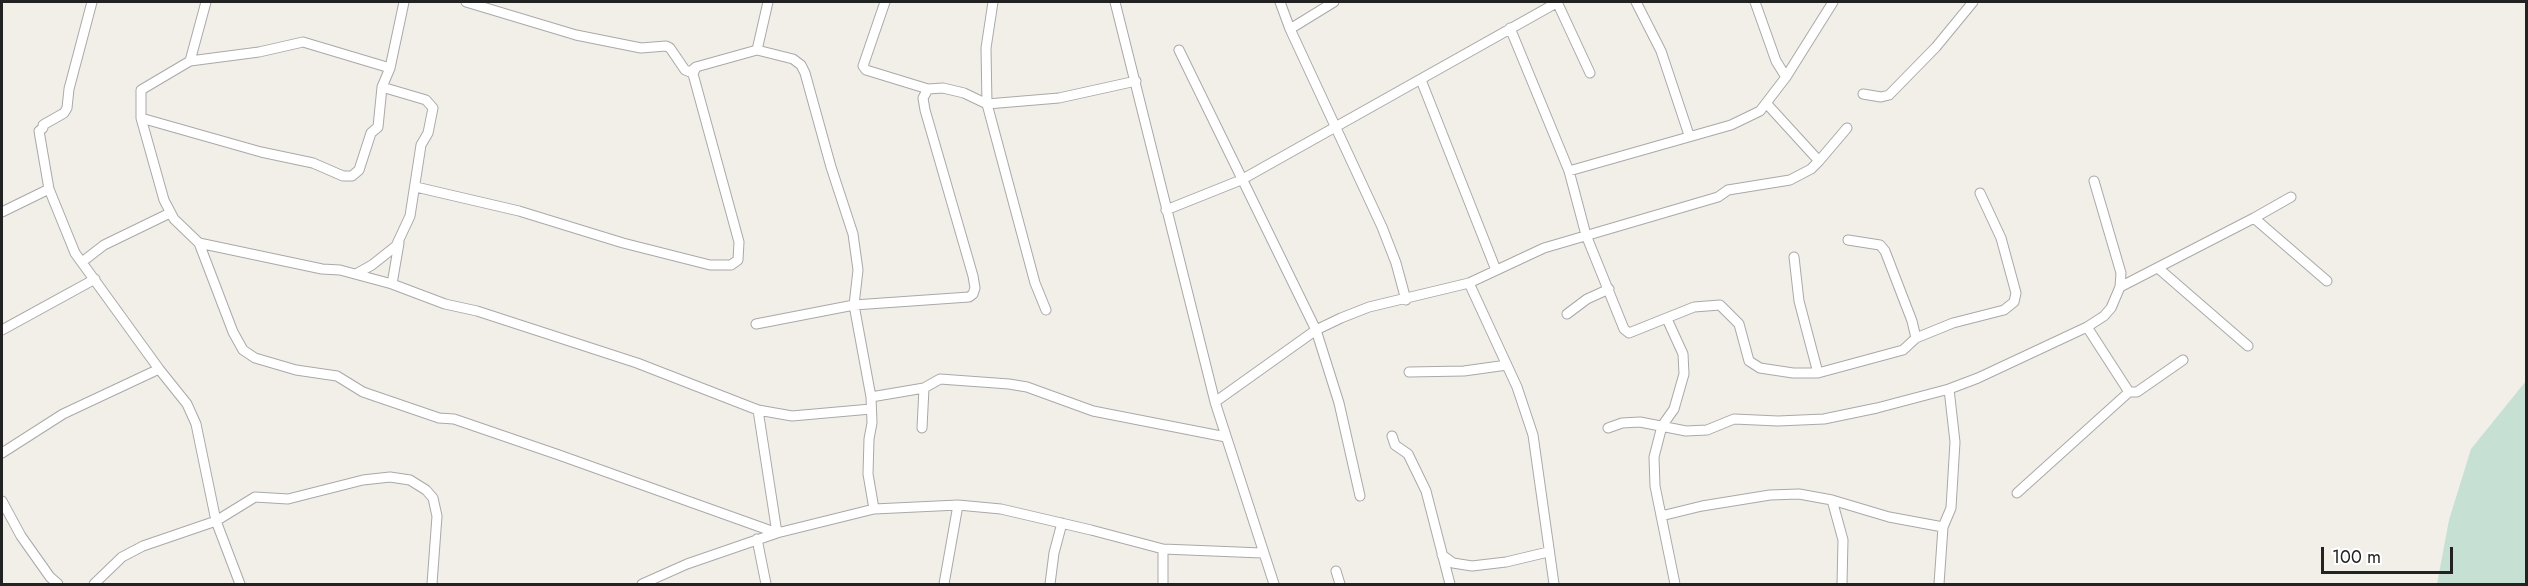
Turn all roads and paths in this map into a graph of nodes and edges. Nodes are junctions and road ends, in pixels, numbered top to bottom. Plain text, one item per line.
1 (92, 2) edge
2 (206, 2) edge
3 (404, 2) edge
4 (466, 2) edge
5 (768, 2) edge
6 (885, 2) edge
7 (993, 2) edge
8 (1115, 2) edge
9 (1280, 2) edge
10 (1334, 2) edge
11 (1558, 2) edge
12 (1636, 2) edge
13 (1755, 2) edge
14 (1833, 2) edge
15 (1973, 2) edge
16 (1510, 28) junction
17 (1290, 29) junction
18 (757, 50) junction
19 (1179, 50) dead end
20 (190, 62) junction
21 (696, 67) junction
22 (390, 68) junction
23 (1590, 73) dead end
24 (1786, 77) junction
25 (1421, 80) junction
26 (1136, 81) junction
27 (382, 87) junction
28 (928, 89) junction
29 (1863, 94) dead end
30 (1767, 103) junction
31 (987, 104) junction
32 (141, 118) junction
33 (1336, 126) junction
34 (1847, 129) dead end
35 (1689, 135) junction
36 (1819, 160) junction
37 (1569, 171) junction
38 (1241, 180) junction
39 (2094, 181) dead end
40 (416, 187) junction
41 (49, 189) junction
42 (1980, 193) dead end
43 (2291, 197) dead end
44 (1167, 210) junction
45 (2, 212) edge
46 (170, 213) junction
47 (2254, 218) junction
48 (1586, 235) junction
49 (399, 237) junction
50 (1848, 240) dead end
51 (199, 243) junction
52 (1794, 257) dead end
53 (82, 262) junction
54 (2158, 268) junction
55 (1496, 270) junction
56 (356, 274) junction
57 (95, 279) junction
58 (2327, 281) dead end
59 (1469, 283) junction
60 (392, 284) junction
61 (2120, 287) junction
62 (1609, 289) junction
63 (1406, 300) junction
64 (854, 305) junction
65 (1046, 310) dead end
66 (1567, 314) dead end
67 (1667, 319) junction
68 (756, 324) dead end
69 (2087, 327) junction
70 (2, 330) edge
71 (1316, 330) junction
72 (1916, 338) junction
73 (2248, 346) dead end
74 (2183, 360) dead end
75 (1507, 365) junction
76 (159, 369) junction
77 (1409, 372) dead end
78 (1818, 373) junction
79 (924, 388) junction
80 (1949, 389) junction
81 (2129, 392) junction
82 (871, 398) junction
83 (1215, 402) junction
84 (871, 409) junction
85 (758, 410) junction
86 (1662, 426) junction
87 (922, 428) dead end
88 (1608, 429) dead end
89 (1392, 435) dead end
90 (1226, 437) junction
91 (2, 453) edge
92 (2017, 494) dead end
93 (1359, 496) dead end
94 (1832, 500) junction
95 (2, 501) edge
96 (958, 505) junction
97 (874, 509) junction
98 (1661, 516) junction
99 (216, 521) junction
100 (1062, 523) junction
101 (1943, 527) junction
102 (777, 533) junction
103 (757, 539) junction
104 (1163, 549) junction
105 (1548, 552) junction
106 (1262, 553) junction
107 (1442, 555) junction
108 (1336, 571) dead end
109 (58, 585) edge
110 (94, 585) edge
111 (240, 585) edge
112 (432, 585) edge
113 (642, 585) edge
114 (766, 585) edge
115 (944, 585) edge
116 (1050, 585) edge
117 (1162, 585) edge
118 (1274, 585) edge
119 (1340, 585) edge
120 (1450, 585) edge
121 (1554, 585) edge
122 (1675, 585) edge
123 (1842, 585) edge
124 (1939, 585) edge

1 - 41 street
2 - 20 street
3 - 22 street
4 - 21 street
5 - 18 street
6 - 28 street
7 - 31 street
8 - 26 street
9 - 17 street
10 - 17 street
11 - 16 street
11 - 23 street
12 - 35 street
13 - 24 street
14 - 24 street
15 - 29 street
16 - 25 street
16 - 37 street
17 - 33 street
18 - 21 street
18 - 64 street
19 - 38 street
20 - 22 street
20 - 32 street
21 - 40 street
22 - 27 street
24 - 30 street
25 - 33 street
25 - 55 street
26 - 31 street
26 - 44 street
27 - 32 street
27 - 40 street
28 - 31 street
28 - 64 street
30 - 35 street
30 - 36 street
31 - 65 street
32 - 46 street
33 - 38 street
33 - 63 street
34 - 36 street
35 - 37 street
36 - 48 street
37 - 48 street
38 - 44 street
38 - 71 street
39 - 61 street
40 - 49 street
41 - 45 street
41 - 53 street
42 - 72 street
43 - 47 street
44 - 83 street
46 - 51 street
46 - 53 street
47 - 54 street
47 - 58 street
48 - 55 street
48 - 62 street
49 - 56 street
49 - 60 street
50 - 72 street
51 - 56 street
51 - 102 street
52 - 78 street
53 - 57 street
54 - 61 street
54 - 73 street
55 - 59 street
56 - 60 street
57 - 70 street
57 - 76 street
59 - 63 street
59 - 75 street
60 - 85 street
61 - 69 street
62 - 66 street
62 - 67 street
63 - 71 street
64 - 68 street
64 - 82 street
67 - 78 street
67 - 86 street
69 - 80 street
69 - 81 street
71 - 83 street
71 - 93 street
72 - 78 street
74 - 81 street
75 - 77 street
75 - 105 street
76 - 91 street
76 - 99 street
79 - 82 street
79 - 87 street
79 - 90 street
80 - 86 street
80 - 101 street
81 - 92 street
82 - 84 street
83 - 90 street
84 - 85 street
84 - 97 street
85 - 102 street
86 - 88 street
86 - 98 street
89 - 107 street
90 - 106 street
94 - 98 street
94 - 101 street
94 - 123 street
95 - 109 street
96 - 97 street
96 - 100 street
96 - 115 street
97 - 102 street
98 - 122 street
99 - 110 street
99 - 111 street
99 - 112 street
100 - 104 street
100 - 116 street
101 - 124 street
102 - 103 street
103 - 113 street
103 - 114 street
104 - 106 street
104 - 117 street
105 - 107 street
105 - 121 street
106 - 118 street
107 - 120 street
108 - 119 street

